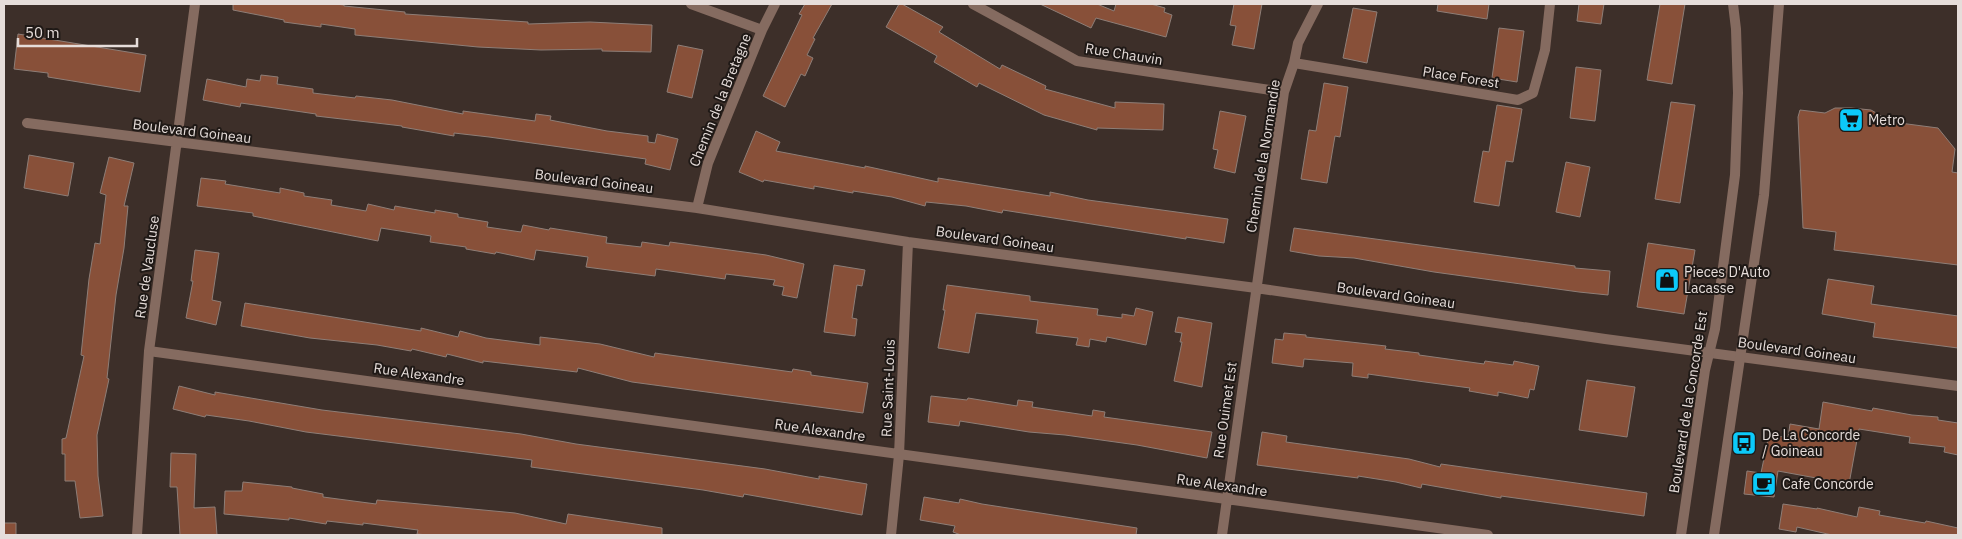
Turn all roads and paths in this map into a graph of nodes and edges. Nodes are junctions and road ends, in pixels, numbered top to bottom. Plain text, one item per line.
1 (195, 4) edge
2 (691, 4) edge
3 (776, 4) edge
4 (973, 4) edge
5 (1318, 4) edge
6 (1550, 4) edge
7 (1732, 4) edge
8 (1779, 4) edge
9 (993, 8) edge
10 (762, 30) junction
11 (1294, 63) junction
12 (1284, 92) junction
13 (27, 123) dead end
14 (177, 143) junction
15 (697, 208) junction
16 (908, 242) junction
17 (1256, 288) junction
18 (149, 351) junction
19 (1709, 352) junction
20 (1741, 356) junction
21 (1958, 386) edge
22 (899, 455) junction
23 (1227, 500) junction
24 (138, 535) edge
25 (891, 535) edge
26 (1222, 535) edge
27 (1488, 535) edge
28 (1681, 535) edge
29 (1714, 535) edge

1 - 14 street, Rue de Vaucluse
2 - 10 street
3 - 10 street, Chemin de la Bretagne
4 - 9 street, Rue Chauvin
5 - 11 street, Chemin de la Normandie
6 - 11 street, Place Forest
7 - 19 street, Boulevard de la Concorde Est
8 - 20 street
9 - 12 street, Rue Chauvin
10 - 15 street, Chemin de la Bretagne
11 - 12 street, Chemin de la Normandie
12 - 17 street, Chemin de la Normandie
13 - 14 street, Boulevard Goineau
14 - 15 street, Boulevard Goineau
14 - 18 street, Rue de Vaucluse
15 - 16 street, Boulevard Goineau
16 - 17 street, Boulevard Goineau
16 - 22 street, Rue Saint-Louis
17 - 19 street, Boulevard Goineau
17 - 23 street, Rue Ouimet Est
18 - 22 street, Rue Alexandre
18 - 24 street, Rue de Vaucluse
19 - 20 street, Boulevard Goineau
19 - 28 street, Boulevard de la Concorde Est
20 - 21 street, Boulevard Goineau
20 - 29 street
22 - 23 street, Rue Alexandre
22 - 25 street, Rue Saint-Louis
23 - 26 street, Rue Ouimet Est
23 - 27 street, Rue Alexandre

